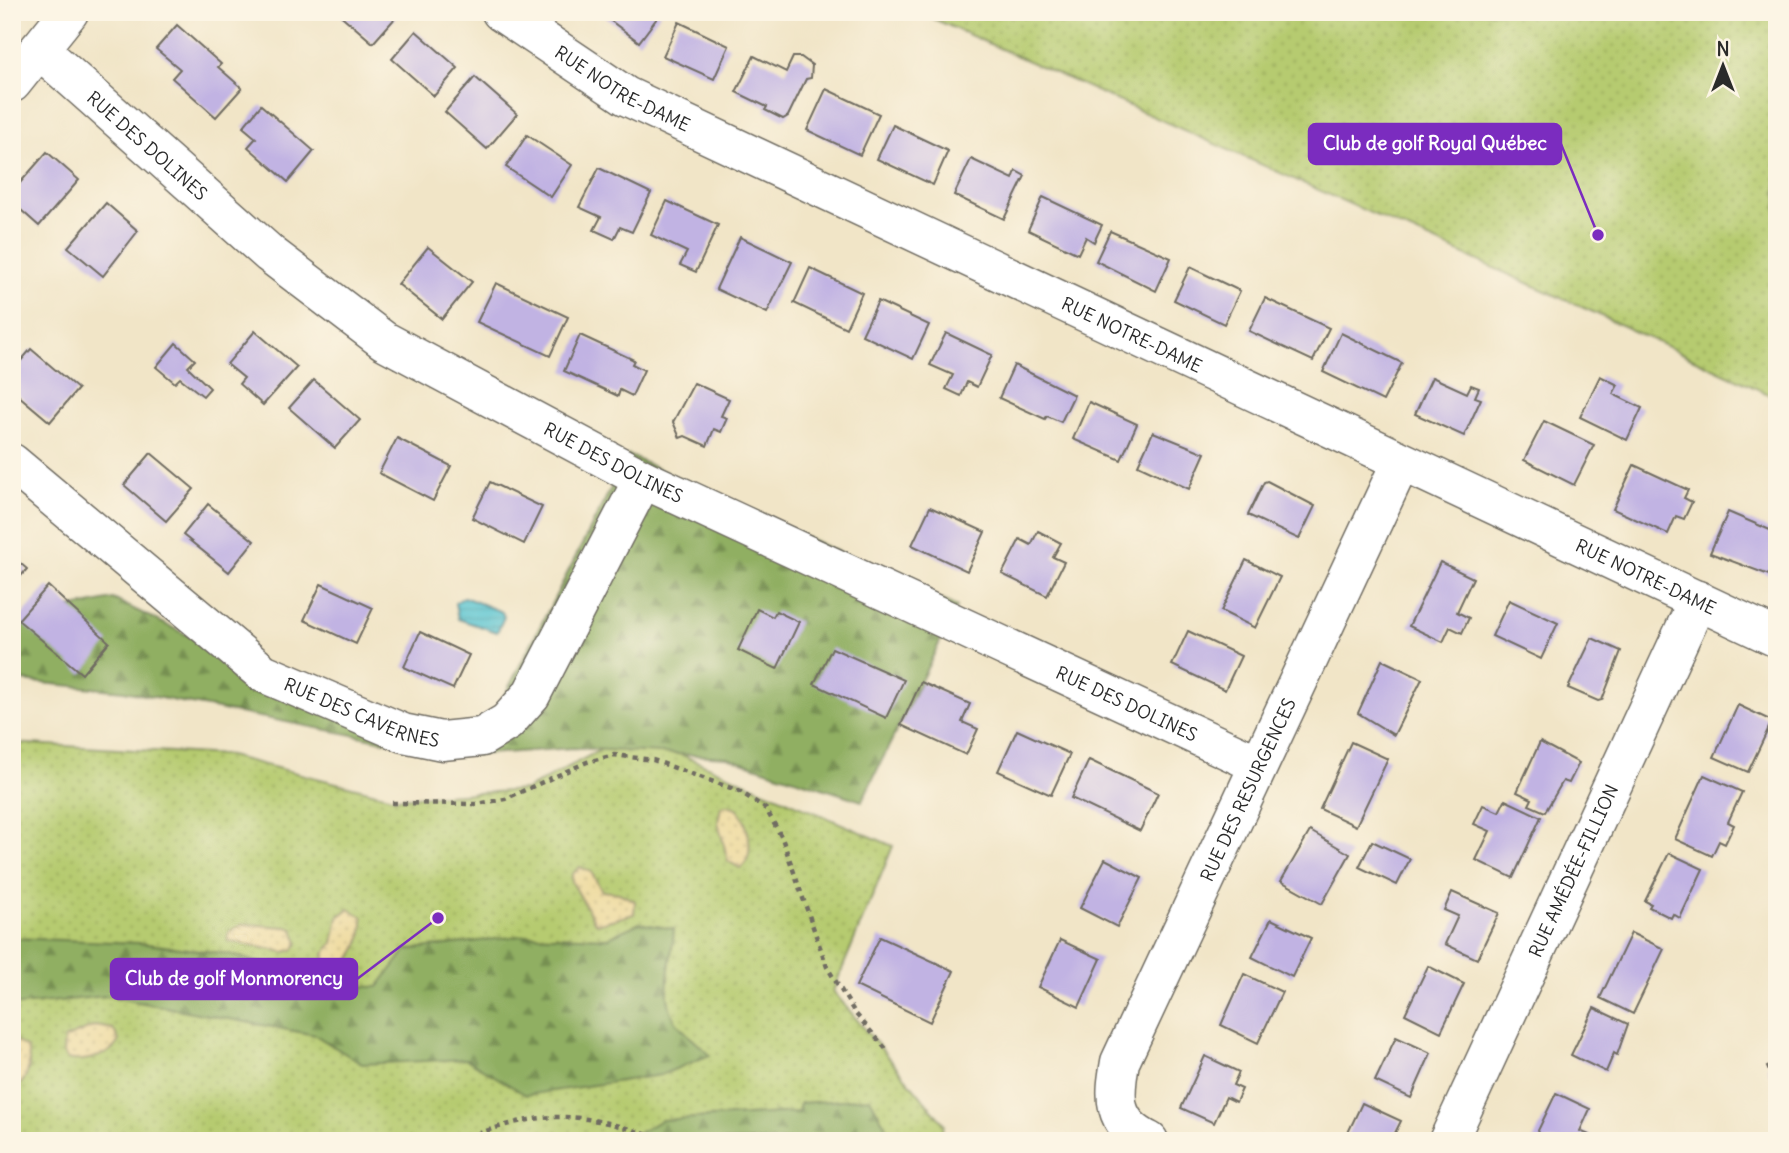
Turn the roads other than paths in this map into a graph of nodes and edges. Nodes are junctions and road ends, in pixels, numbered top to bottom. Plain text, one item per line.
1 (69, 12) edge
2 (501, 12) edge
3 (39, 48) junction
4 (12, 83) edge
5 (1401, 462) junction
6 (12, 463) edge
7 (643, 479) junction
8 (1698, 600) junction
9 (1777, 638) edge
10 (1258, 764) junction
11 (1136, 1131) edge
12 (1448, 1141) edge

1 - 3 street
2 - 5 street, RUE NOTRE-DAME
3 - 4 street
3 - 7 street, RUE DES DOLINES
5 - 8 street, RUE NOTRE-DAME
5 - 10 street, RUE DES RESURGENCES
6 - 7 street, RUE DES CAVERNES
7 - 10 street, RUE DES DOLINES
8 - 9 street, RUE NOTRE-DAME
8 - 12 street, RUE AMÉDÉE-FILLION
10 - 11 street, RUE DES RESURGENCES

